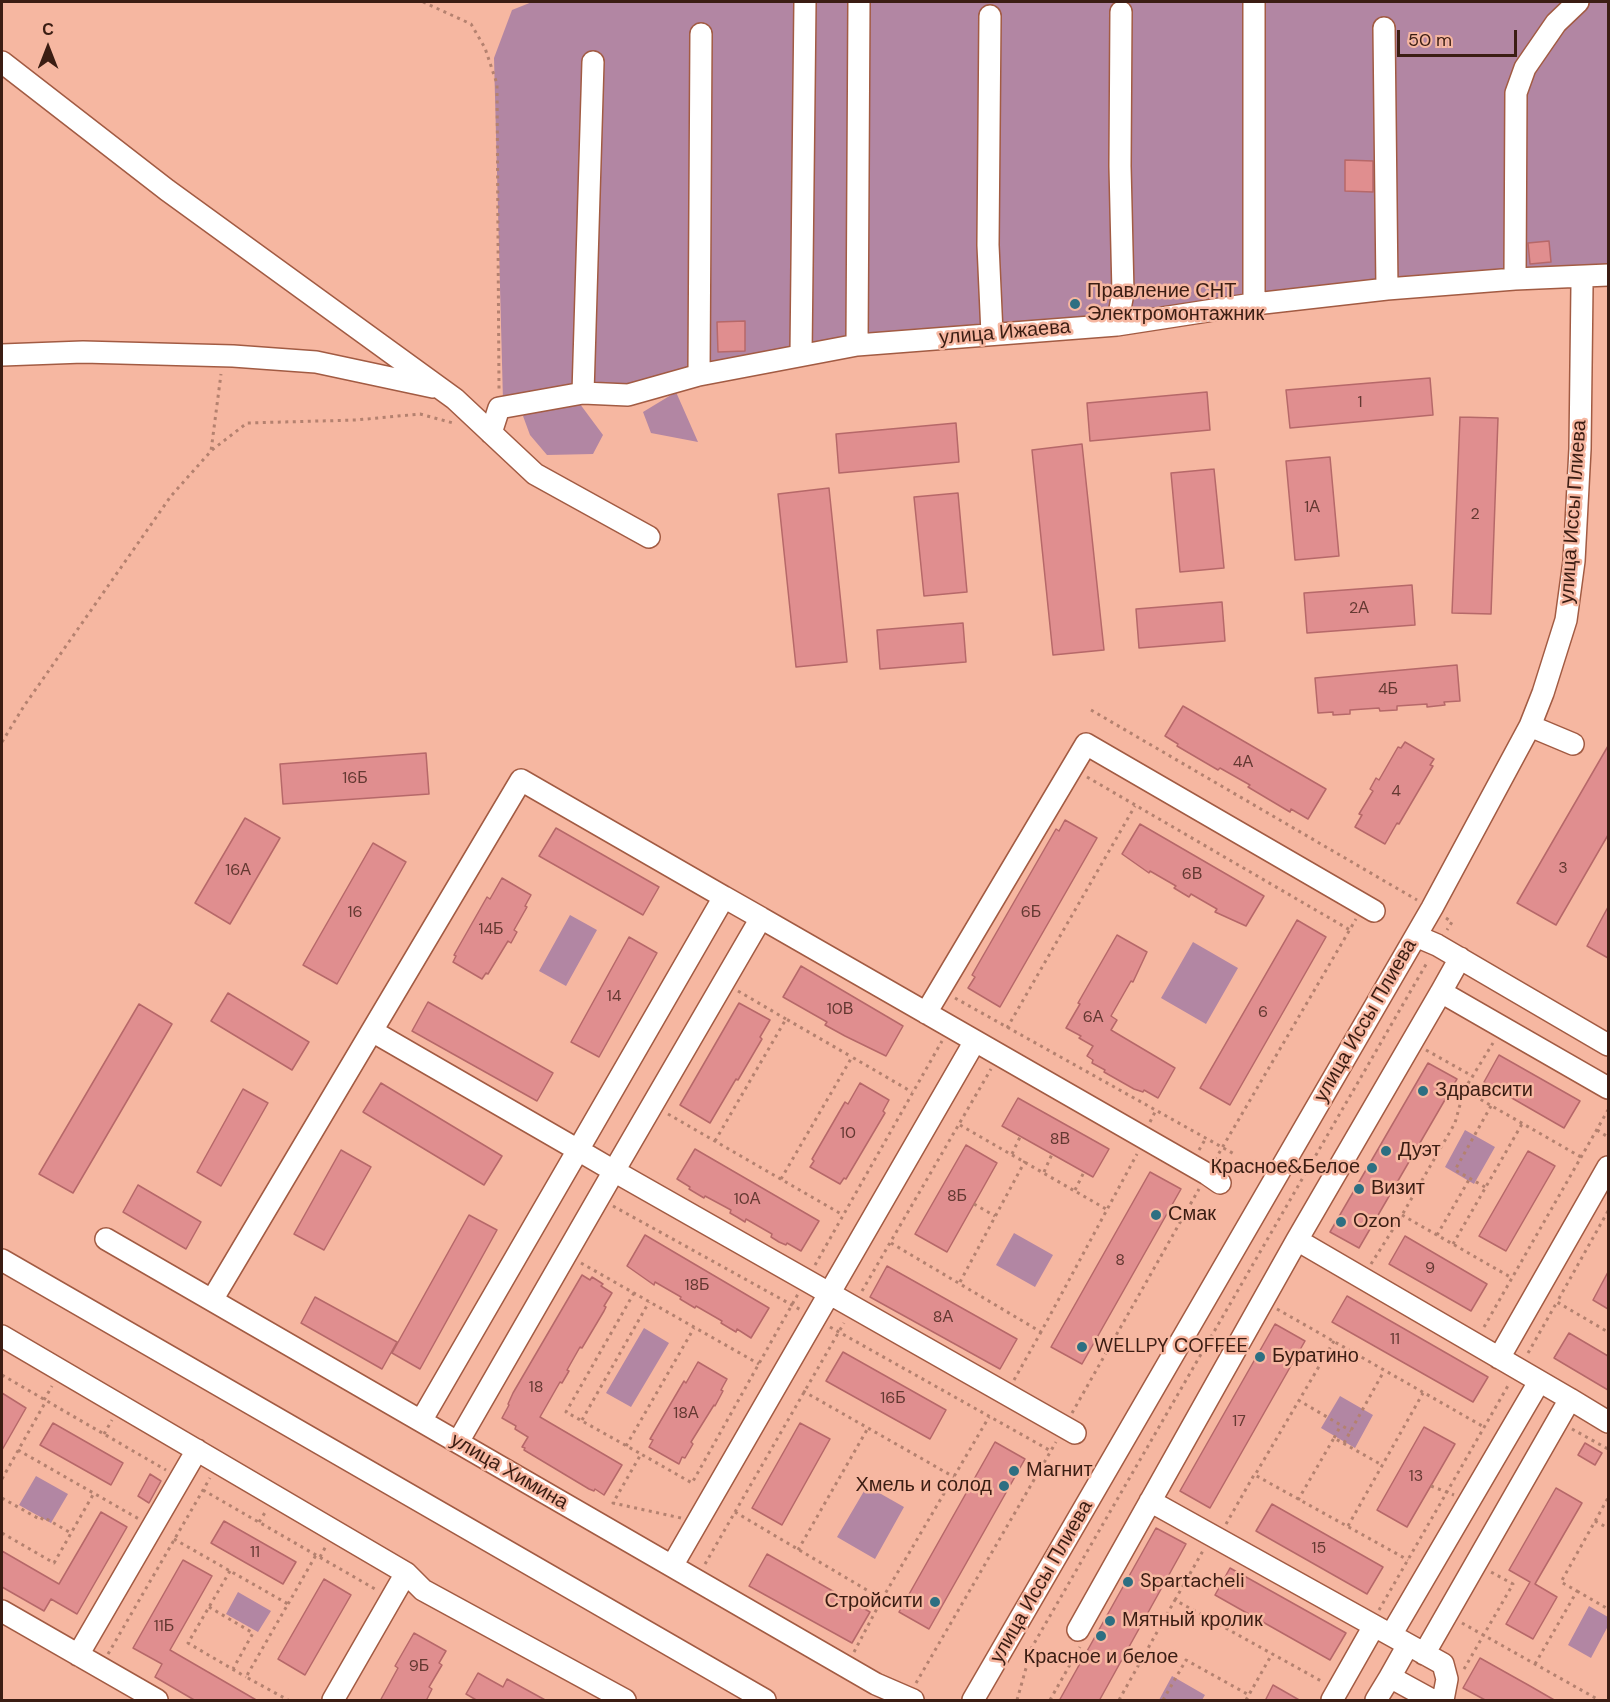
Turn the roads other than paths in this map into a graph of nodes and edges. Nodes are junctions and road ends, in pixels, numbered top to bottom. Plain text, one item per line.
1 (805, 2) edge
2 (859, 2) edge
3 (1254, 2) edge
4 (1578, 2) edge
5 (1121, 12) dead end
6 (990, 16) dead end
7 (1384, 28) dead end
8 (700, 34) dead end
9 (2, 62) edge
10 (593, 62) dead end
11 (1608, 275) edge
12 (1523, 278) junction
13 (1387, 289) junction
14 (1254, 304) junction
15 (1117, 325) junction
16 (992, 334) junction
17 (857, 345) junction
18 (801, 354) junction
19 (2, 355) edge
20 (699, 375) junction
21 (437, 387) junction
22 (583, 393) junction
23 (491, 433) junction
24 (649, 537) dead end
25 (1530, 726) junction
26 (1573, 744) dead end
27 (724, 897) junction
28 (1369, 908) road end
29 (760, 918) junction
30 (1416, 936) junction
31 (1460, 958) junction
32 (1441, 992) junction
33 (926, 1013) junction
34 (372, 1032) junction
35 (975, 1041) junction
36 (1608, 1045) edge
37 (1608, 1088) edge
38 (578, 1150) junction
39 (1608, 1167) edge
40 (614, 1171) junction
41 (1214, 1179) road end
42 (106, 1239) dead end
43 (1297, 1240) junction
44 (2, 1260) edge
45 (829, 1293) junction
46 (212, 1300) junction
47 (2, 1336) edge
48 (1499, 1358) junction
49 (1539, 1382) junction
50 (1570, 1399) junction
51 (421, 1422) junction
52 (1608, 1422) edge
53 (1070, 1430) road end
54 (458, 1443) junction
55 (197, 1450) junction
56 (1150, 1501) junction
57 (672, 1566) junction
58 (406, 1573) junction
59 (2, 1611) edge
60 (1078, 1630) dead end
61 (1394, 1637) junction
62 (78, 1655) junction
63 (1390, 1677) junction
64 (1332, 1694) edge
65 (912, 1700) edge
66 (157, 1701) edge
67 (333, 1701) edge
68 (625, 1701) edge
69 (765, 1701) edge
70 (973, 1701) edge
71 (1376, 1701) edge
72 (1432, 1701) edge
73 (1443, 1701) edge

1 - 18 street
2 - 17 street
3 - 14 street
4 - 12 street
5 - 15 street
6 - 16 street
7 - 13 street
8 - 20 street
9 - 21 street
10 - 22 street
11 - 12 street, улица Ижаева
12 - 13 street, улица Ижаева
12 - 25 street, улица Иссы Плиева
13 - 14 street, улица Ижаева
14 - 15 street, улица Ижаева
15 - 16 street, улица Ижаева
16 - 17 street, улица Ижаева
17 - 18 street, улица Ижаева
18 - 20 street, улица Ижаева
19 - 21 street
20 - 22 street, улица Ижаева
21 - 23 street
22 - 23 street, улица Ижаева
23 - 24 street
25 - 26 street
25 - 30 street, улица Иссы Плиева
27 - 29 street
27 - 34 street
27 - 38 street
28 - 33 street
29 - 33 street
29 - 40 street
30 - 31 street
30 - 70 street, улица Иссы Плиева
31 - 32 street
31 - 36 street
32 - 37 street
32 - 43 street
33 - 35 street
34 - 38 street
34 - 46 street
35 - 41 street
35 - 45 street
38 - 40 street
38 - 51 street
39 - 48 street
40 - 45 street
40 - 54 street
42 - 46 street, улица Химина
43 - 48 street
43 - 56 street
44 - 69 street
45 - 53 street
45 - 57 street
46 - 51 street, улица Химина
47 - 55 street
48 - 49 street
49 - 50 street
49 - 61 street
50 - 52 street
50 - 61 street
51 - 54 street, улица Химина
54 - 57 street, улица Химина
55 - 58 street
55 - 62 street
56 - 60 street
56 - 61 street
57 - 65 street, улица Химина
58 - 67 street
58 - 68 street
59 - 62 street
61 - 63 street
61 - 64 street
61 - 73 street
62 - 66 street
63 - 71 street
63 - 72 street

